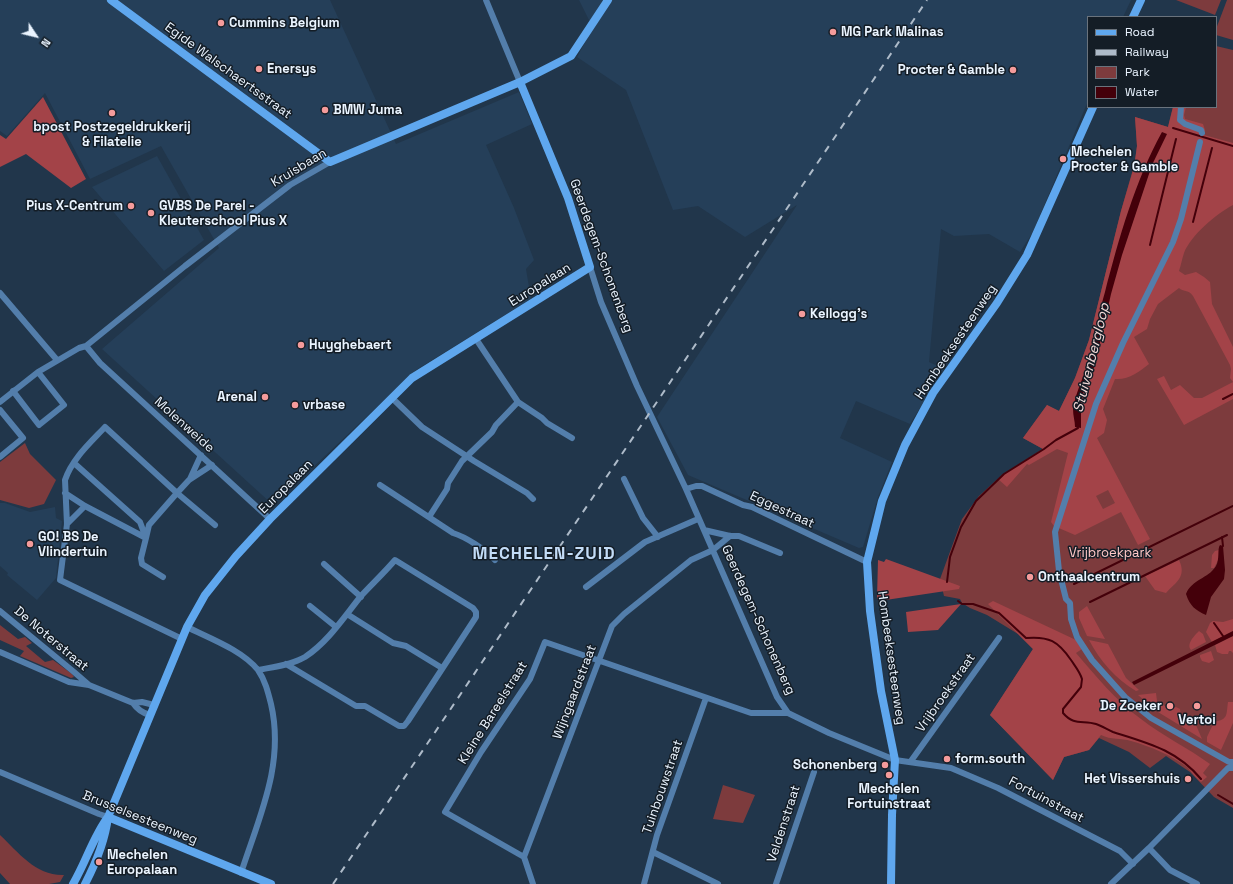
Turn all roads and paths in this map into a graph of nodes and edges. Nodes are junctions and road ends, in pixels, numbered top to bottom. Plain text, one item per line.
1 (111, 0) edge
2 (486, 0) edge
3 (608, 0) edge
4 (1141, 0) edge
5 (1133, 16) edge
6 (520, 82) junction
7 (1093, 108) edge
8 (1181, 108) edge
9 (1202, 133) dead end
10 (1200, 142) dead end
11 (330, 162) junction
12 (590, 267) junction
13 (0, 293) edge
14 (476, 339) junction
15 (86, 346) junction
16 (57, 360) junction
17 (38, 372) junction
18 (13, 391) junction
19 (392, 398) junction
20 (0, 402) edge
21 (518, 402) junction
22 (0, 410) edge
23 (572, 438) dead end
24 (201, 455) junction
25 (467, 456) junction
26 (0, 457) edge
27 (74, 463) junction
28 (212, 465) junction
29 (624, 479) dead end
30 (189, 480) junction
31 (380, 485) dead end
32 (686, 489) junction
33 (65, 493) junction
34 (177, 494) junction
35 (533, 499) dead end
36 (85, 506) junction
37 (429, 517) junction
38 (270, 519) junction
39 (698, 519) junction
40 (67, 524) junction
41 (215, 525) dead end
42 (704, 530) junction
43 (658, 536) junction
44 (730, 536) junction
45 (146, 538) junction
46 (712, 550) junction
47 (780, 553) dead end
48 (495, 560) dead end
49 (867, 562) junction
50 (324, 564) dead end
51 (163, 577) dead end
52 (586, 588) dead end
53 (361, 597) junction
54 (310, 606) dead end
55 (0, 611) edge
56 (347, 614) junction
57 (187, 627) junction
58 (336, 627) junction
59 (998, 638) dead end
60 (182, 639) junction
61 (0, 652) edge
62 (599, 660) junction
63 (286, 664) junction
64 (442, 668) junction
65 (258, 670) junction
66 (88, 685) junction
67 (706, 698) junction
68 (133, 703) junction
69 (154, 705) junction
70 (788, 713) junction
71 (150, 715) junction
72 (895, 760) junction
73 (911, 761) junction
74 (1231, 765) edge
75 (0, 772) edge
76 (814, 772) dead end
77 (108, 817) junction
78 (1149, 848) junction
79 (653, 852) junction
80 (524, 857) junction
81 (1133, 864) junction
82 (241, 873) junction
83 (73, 884) edge
84 (85, 884) edge
85 (271, 884) edge
86 (533, 884) edge
87 (644, 884) edge
88 (718, 884) edge
89 (776, 884) edge
90 (891, 884) edge
91 (1111, 884) edge
92 (1197, 884) edge

1 - 11 street, Egide Walschaertsstraat
2 - 6 street, Geerdegem-Schonenberg
3 - 6 street, Kruisbaan
4 - 5 street
6 - 11 street, Kruisbaan
6 - 12 street, Geerdegem-Schonenberg
7 - 49 street, Hombeeksesteenweg
8 - 9 street
10 - 74 street
11 - 15 street, Kruisbaan
12 - 14 street, Europalaan
12 - 32 street, Geerdegem-Schonenberg
13 - 16 street
14 - 19 street, Europalaan
14 - 21 street
15 - 16 street, Kruisbaan
15 - 24 street, Molenweide
16 - 17 street, Kruisbaan
17 - 18 street, Kruisbaan
17 - 18 street
18 - 20 street, Kruisbaan
19 - 25 street
19 - 38 street, Europalaan
21 - 23 street
21 - 25 street
22 - 26 street
24 - 28 street, Molenweide
24 - 30 street
25 - 35 street
25 - 37 street
27 - 33 street
27 - 34 street
27 - 45 street
28 - 30 street
28 - 38 street, Molenweide
29 - 43 street
30 - 34 street
31 - 37 street
32 - 39 street, Geerdegem-Schonenberg
32 - 49 street, Eggestraat
33 - 36 street
33 - 40 street
34 - 41 street
34 - 45 street
36 - 40 street
36 - 45 street
37 - 48 street
38 - 57 street, Europalaan
39 - 42 street, Geerdegem-Schonenberg
39 - 43 street
40 - 60 street
42 - 44 street
42 - 46 street, Geerdegem-Schonenberg
43 - 52 street
44 - 46 street, Wijngaardstraat
44 - 47 street
45 - 51 street
46 - 62 street, Wijngaardstraat
46 - 70 street, Geerdegem-Schonenberg
49 - 72 street, Hombeeksesteenweg
50 - 53 street
53 - 56 street
53 - 64 street
54 - 58 street
55 - 66 street, De Noterstraat
56 - 58 street
56 - 64 street
57 - 60 street, Europalaan
57 - 65 street
58 - 63 street
59 - 73 street, Vrijbroekstraat
60 - 69 street, Europalaan
61 - 66 street, De Noterstraat
62 - 67 street, Kleine Bareelstraat
62 - 80 street, Wijngaardstraat
62 - 80 street, Kleine Bareelstraat
63 - 64 street
63 - 65 street
65 - 82 street
66 - 68 street, De Noterstraat
67 - 70 street, Kleine Bareelstraat
67 - 79 street, Tuinbouwstraat
68 - 69 street, De Noterstraat
68 - 71 street, De Noterstraat
69 - 71 street, Europalaan
70 - 72 street, Geerdegem-Schonenberg
71 - 77 street, Europalaan
72 - 73 street, Fortuinstraat
72 - 90 street, Hombeeksesteenweg
73 - 81 street, Fortuinstraat
74 - 78 street
75 - 77 street, Brusselsesteenweg
76 - 89 street, Veldenstraat
77 - 82 street, Brusselsesteenweg
77 - 83 street, Europalaan
77 - 84 street, Europalaan
78 - 81 street
78 - 92 street
79 - 87 street, Tuinbouwstraat
79 - 88 street
80 - 86 street
81 - 91 street
82 - 85 street, Brusselsesteenweg

